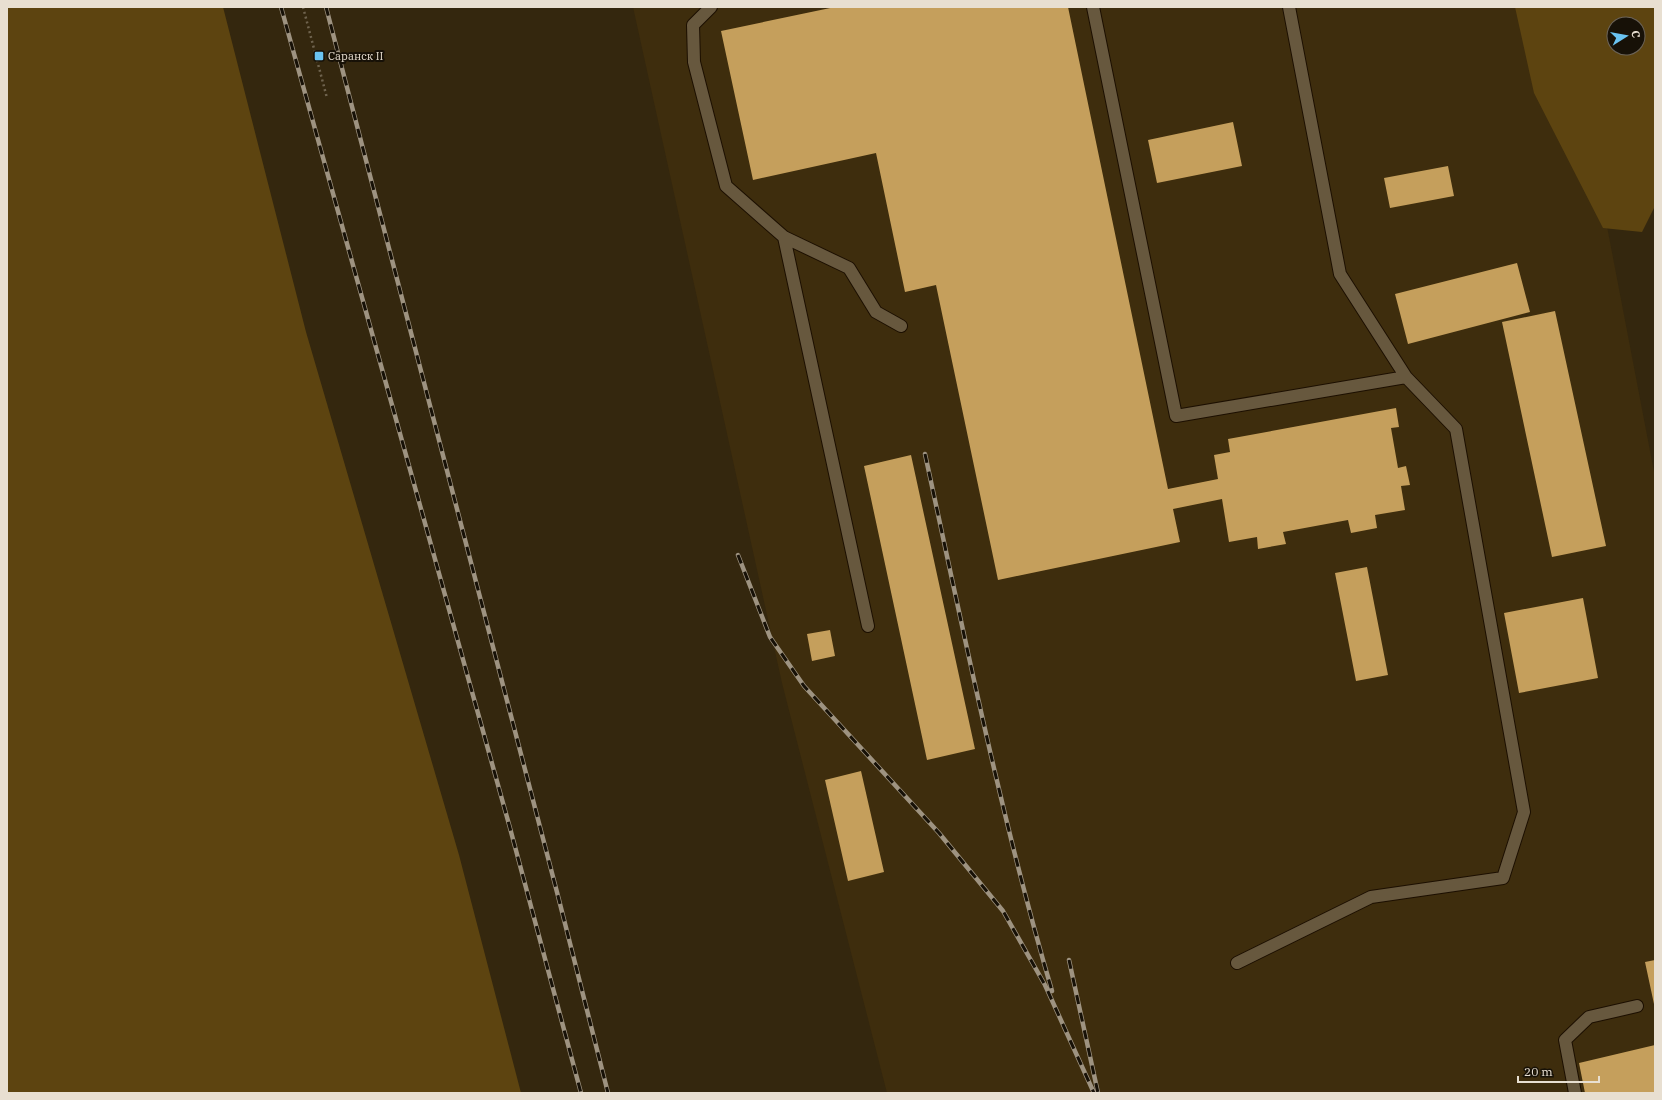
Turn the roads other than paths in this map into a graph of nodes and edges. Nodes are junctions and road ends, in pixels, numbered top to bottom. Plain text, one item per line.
1 (711, 7) edge
2 (1092, 7) edge
3 (1289, 7) edge
4 (784, 237) junction
5 (901, 326) dead end
6 (1406, 376) junction
7 (868, 626) dead end
8 (1237, 963) dead end
9 (1637, 1006) dead end
10 (1575, 1093) edge

1 - 4 lane
2 - 6 lane
3 - 6 lane
4 - 5 lane
4 - 7 lane
6 - 8 lane
9 - 10 lane

